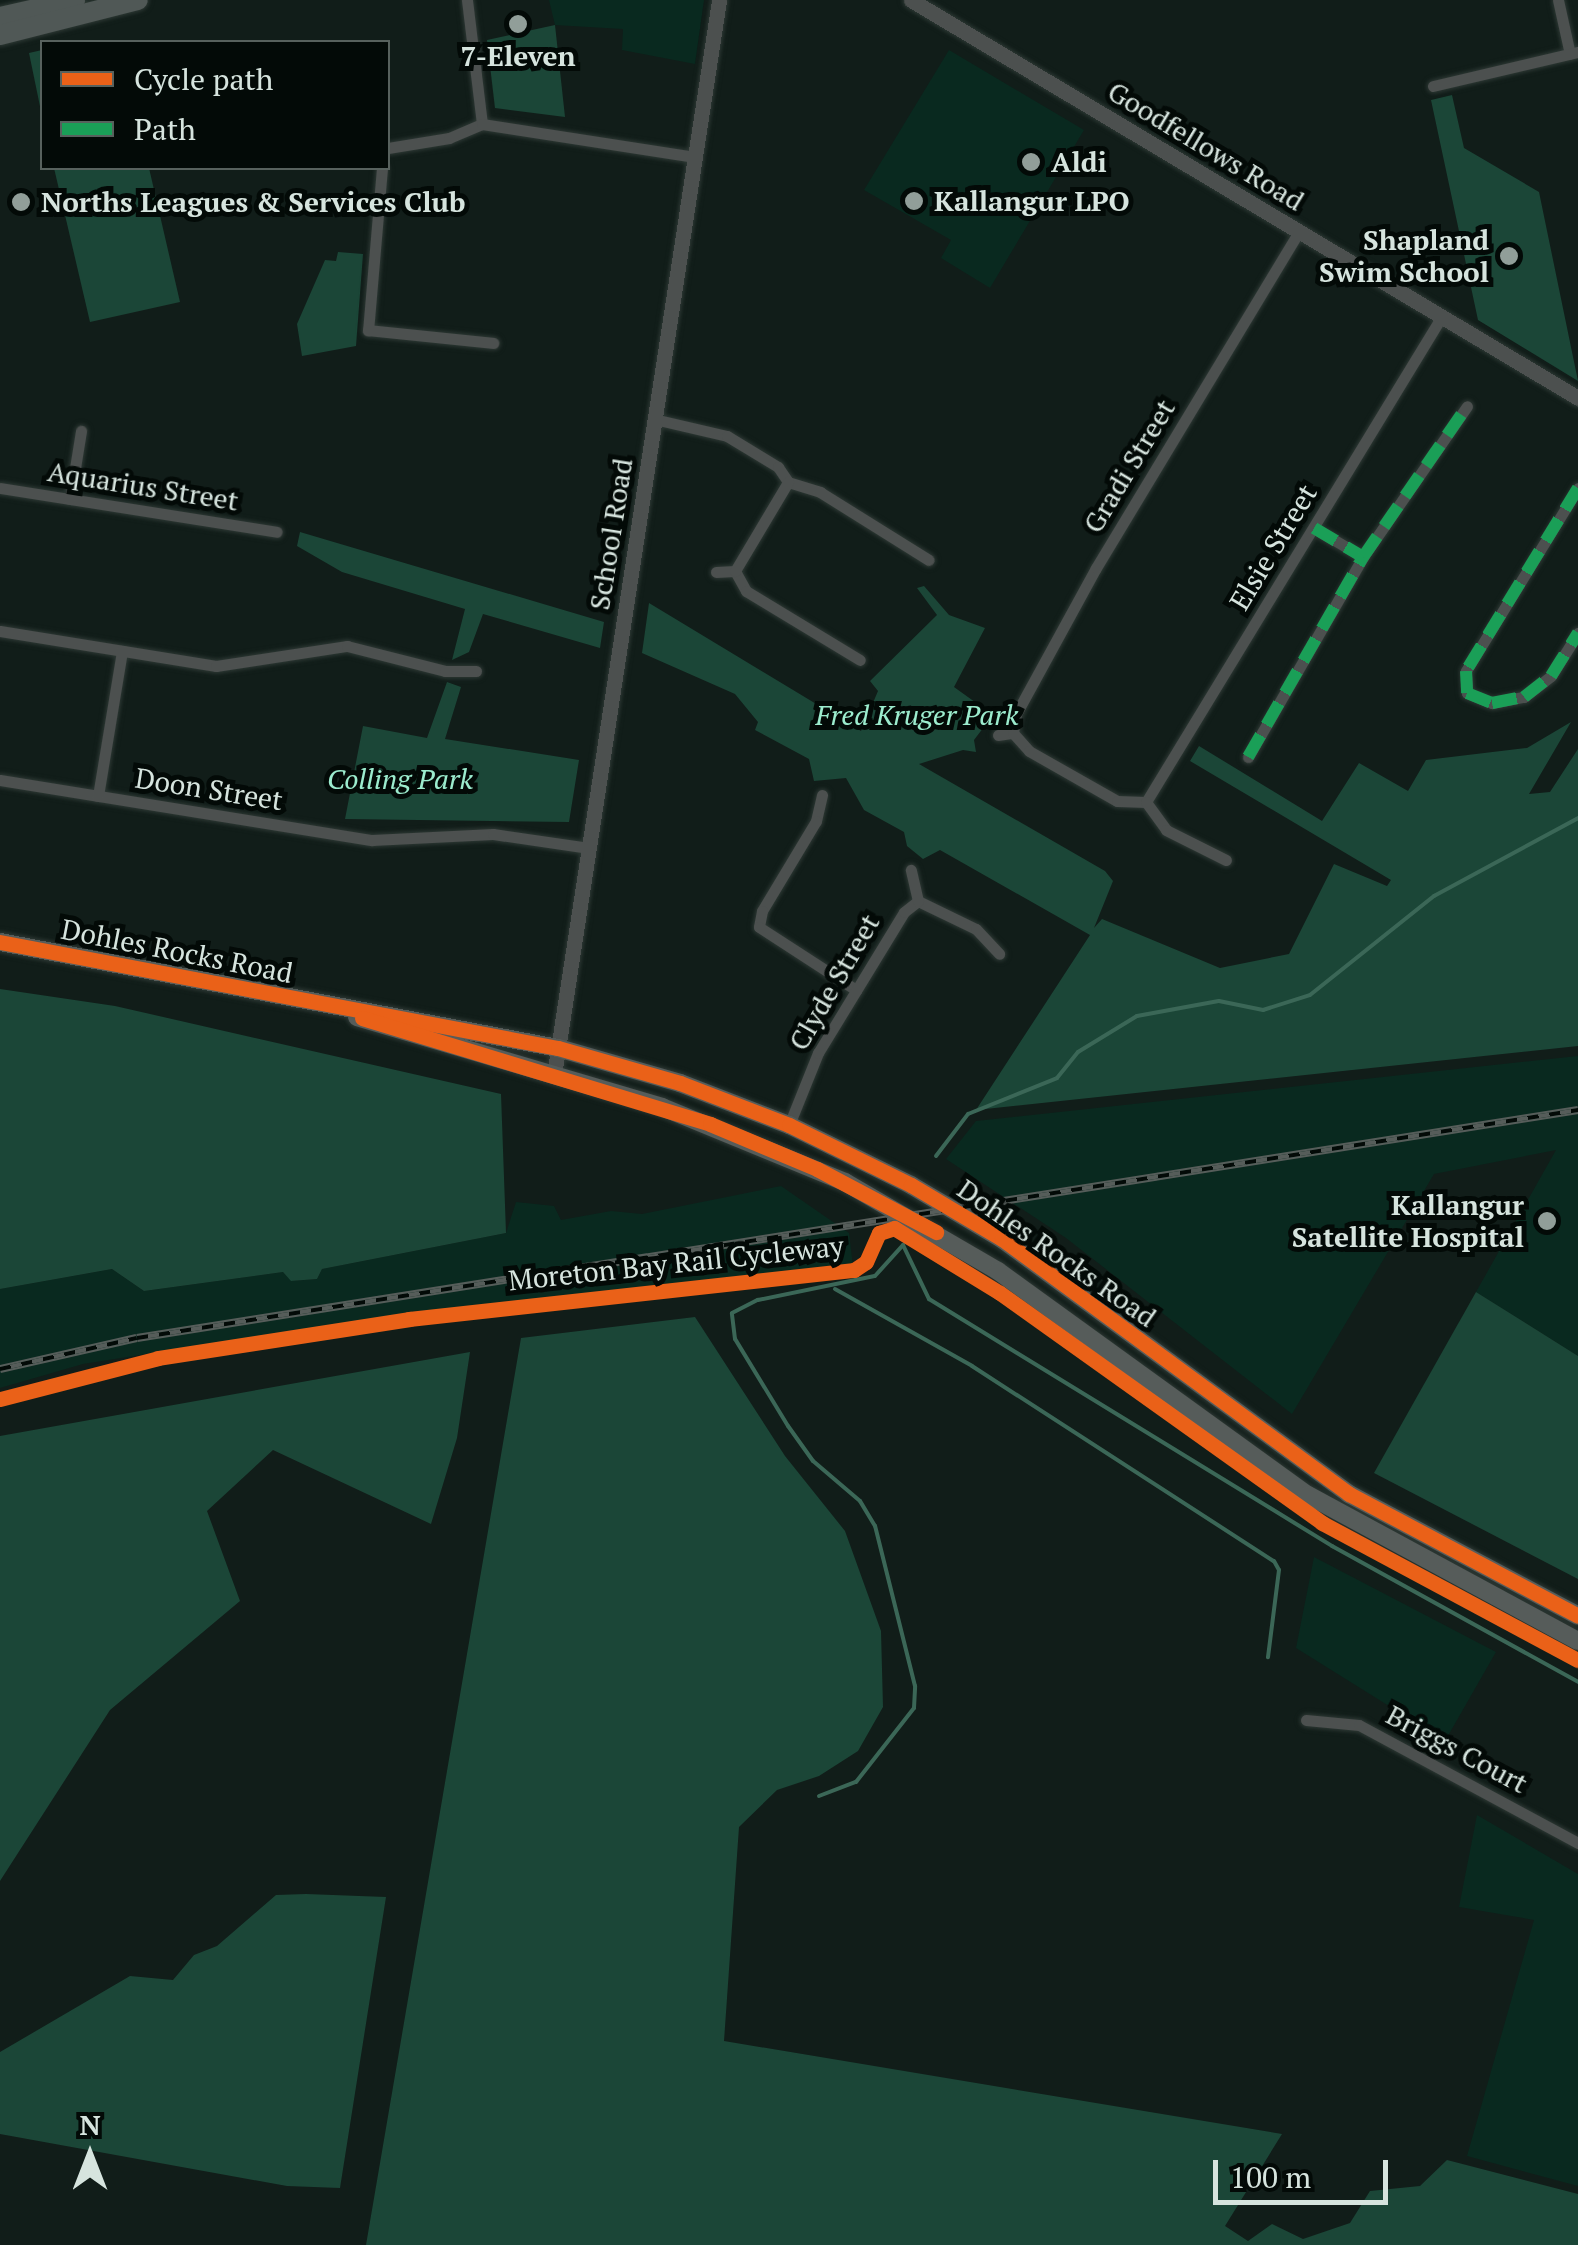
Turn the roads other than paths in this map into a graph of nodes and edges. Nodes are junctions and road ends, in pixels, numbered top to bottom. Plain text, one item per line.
1 (75, 0) edge
2 (138, 0) edge
3 (468, 0) edge
4 (719, 0) edge
5 (911, 0) edge
6 (1558, 0) edge
7 (5, 25) edge
8 (1574, 53) edge
9 (1432, 86) dead end
10 (482, 124) junction
11 (390, 148) edge
12 (696, 157) junction
13 (382, 170) edge
14 (1299, 231) junction
15 (1442, 316) junction
16 (493, 343) dead end
17 (1578, 398) edge
18 (1467, 406) dead end
19 (654, 419) junction
20 (81, 432) dead end
21 (788, 482) junction
22 (0, 488) edge
23 (1578, 488) edge
24 (70, 499) junction
25 (1314, 528) junction
26 (278, 532) dead end
27 (1363, 557) junction
28 (929, 560) dead end
29 (735, 571) junction
30 (716, 572) dead end
31 (0, 631) edge
32 (1578, 633) edge
33 (122, 651) junction
34 (860, 660) dead end
35 (476, 671) dead end
36 (1013, 733) junction
37 (998, 735) dead end
38 (1248, 757) dead end
39 (0, 780) edge
40 (822, 795) dead end
41 (98, 796) junction
42 (1146, 802) junction
43 (589, 848) junction
44 (1226, 860) dead end
45 (911, 870) dead end
46 (918, 901) junction
47 (0, 942) edge
48 (998, 954) dead end
49 (856, 990) junction
50 (343, 1010) junction
51 (558, 1048) junction
52 (554, 1075) junction
53 (789, 1125) junction
54 (1578, 1616) edge
55 (1578, 1641) edge
56 (1306, 1720) dead end
57 (1578, 1843) edge

1 - 7 highway
2 - 7 highway
3 - 10 street
4 - 12 street, School Road
5 - 14 street, Goodfellows Road
6 - 8 street
8 - 9 street
10 - 11 street
10 - 12 street
12 - 19 street, School Road
13 - 16 street
14 - 15 street, Goodfellows Road
14 - 36 street, Gradi Street
15 - 17 street, Goodfellows Road
15 - 25 street, Elsie Street
18 - 27 street
19 - 21 street
19 - 43 street, School Road
20 - 24 street
21 - 28 street
21 - 29 street
22 - 24 street, Aquarius Street
23 - 32 street
24 - 26 street, Aquarius Street
25 - 27 street
25 - 42 street, Elsie Street
27 - 38 street
29 - 30 street
29 - 34 street
31 - 33 street
33 - 35 street
33 - 41 street
36 - 37 street
36 - 42 street
39 - 41 street, Doon Street
40 - 49 street
41 - 43 street, Doon Street
42 - 44 street
43 - 51 street, School Road
45 - 46 street, Clyde Street
46 - 48 street
46 - 49 street, Clyde Street
47 - 50 main road, Dohles Rocks Road
49 - 53 street, Clyde Street
50 - 51 main road, Dohles Rocks Road
50 - 52 main road, Dohles Rocks Road
51 - 52 street, School Road
51 - 53 main road, Dohles Rocks Road
52 - 55 main road, Dohles Rocks Road
53 - 54 main road, Dohles Rocks Road
56 - 57 street, Briggs Court

